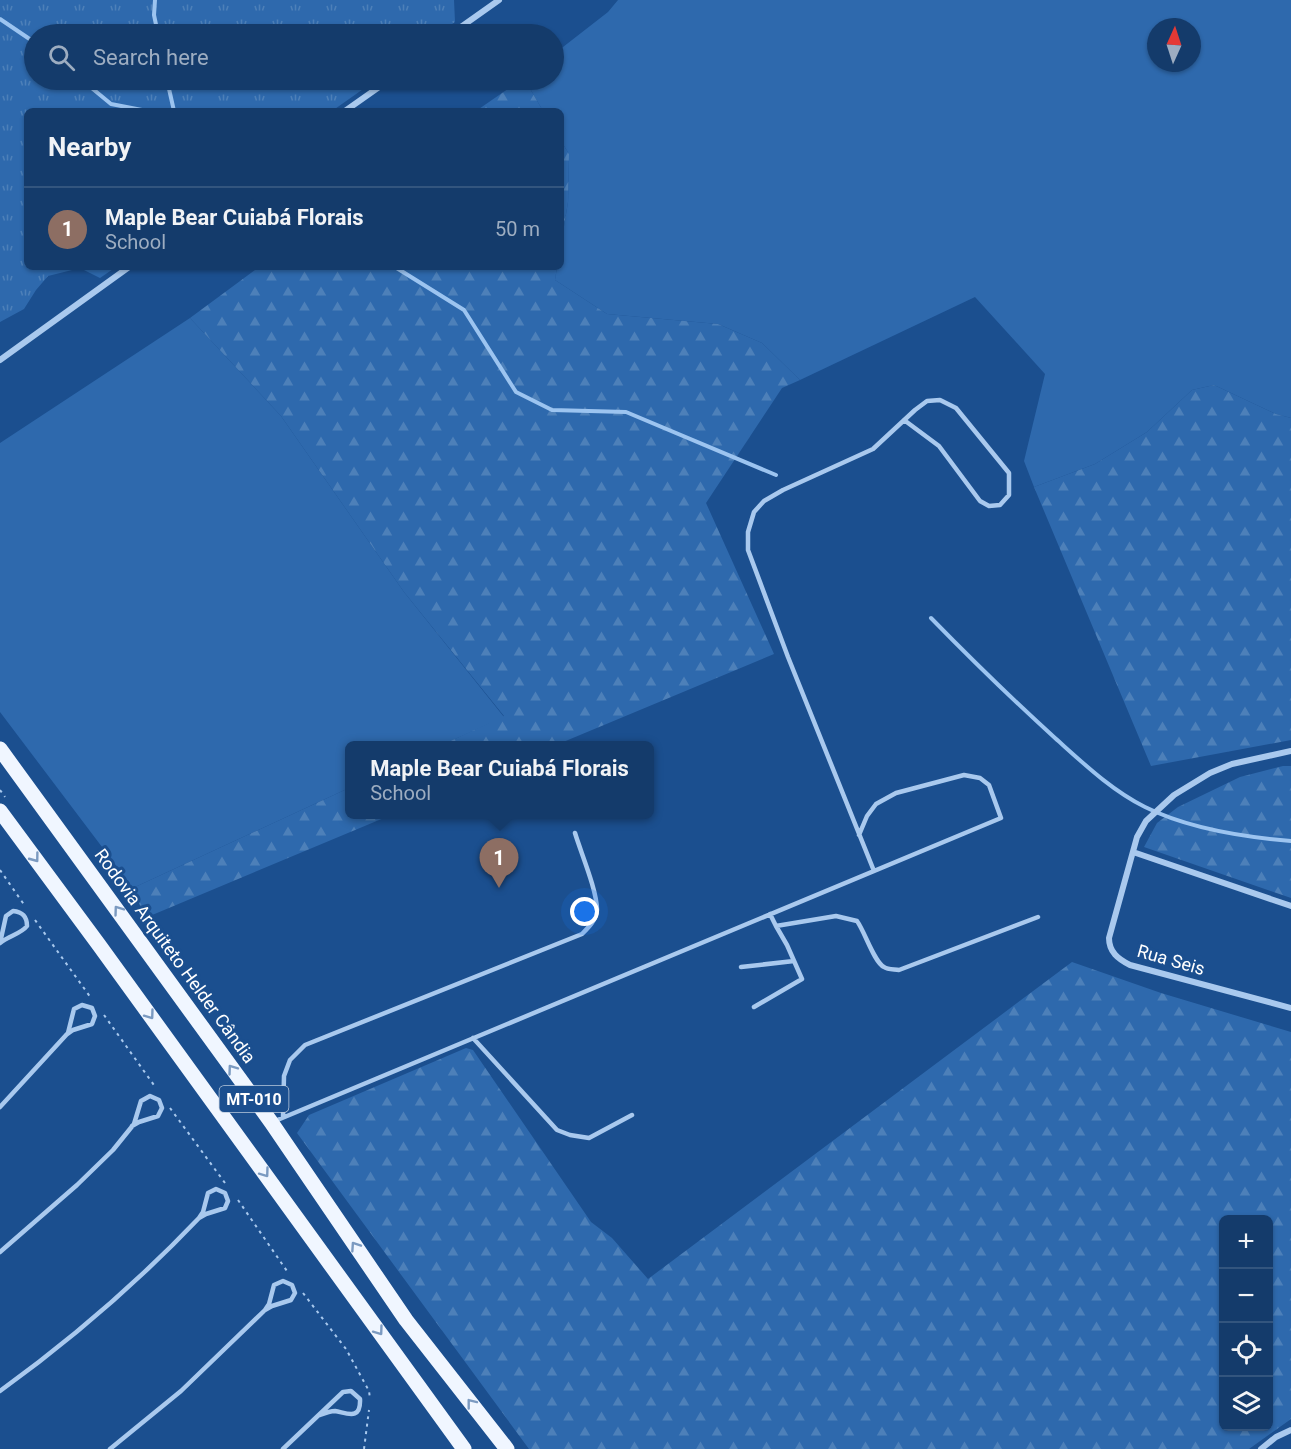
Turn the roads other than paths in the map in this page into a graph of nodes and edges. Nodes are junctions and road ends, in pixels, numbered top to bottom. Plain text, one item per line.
1 (498, 0) edge
2 (465, 24) edge
3 (375, 90) edge
4 (349, 108) edge
5 (125, 270) edge
6 (0, 360) edge
7 (904, 420) junction
8 (0, 749) edge
9 (1291, 751) edge
10 (0, 811) edge
11 (574, 833) dead end
12 (860, 835) junction
13 (1133, 852) junction
14 (874, 871) junction
15 (1291, 906) edge
16 (770, 914) junction
17 (1038, 917) dead end
18 (776, 926) junction
19 (0, 943) edge
20 (794, 961) junction
21 (741, 967) dead end
22 (754, 1007) dead end
23 (1291, 1008) edge
24 (66, 1035) junction
25 (473, 1038) junction
26 (0, 1107) edge
27 (632, 1115) dead end
28 (277, 1120) junction
29 (132, 1126) junction
30 (199, 1218) junction
31 (0, 1252) edge
32 (265, 1310) junction
33 (0, 1391) edge
34 (320, 1415) junction
35 (1291, 1430) edge
36 (110, 1449) edge
37 (283, 1449) edge
38 (464, 1449) edge
39 (507, 1449) edge
40 (1261, 1449) edge

1 - 2 street
3 - 4 street
5 - 6 street
7 - 7 lane
7 - 12 lane
28 -> 8 main road, Rodovia Arquiteto Helder Cândia / MT-010
9 - 13 street
10 -> 38 main road, MT-010
11 - 28 lane
12 - 14 lane
12 - 14 lane
13 - 15 street
13 - 23 street, Rua Seis
14 - 16 lane
16 - 18 lane
16 - 25 lane
17 - 18 lane
18 - 20 lane
19 - 19 lane
20 - 21 lane
20 - 22 lane
24 - 24 lane
24 - 26 lane
25 - 27 lane
25 - 28 lane
39 -> 28 main road, Rodovia Arquiteto Helder Cândia / MT-010
29 - 29 lane
29 - 31 lane
30 - 30 lane
30 - 33 lane
32 - 32 lane
32 - 36 lane
34 - 34 lane
34 - 37 lane
35 - 40 street

